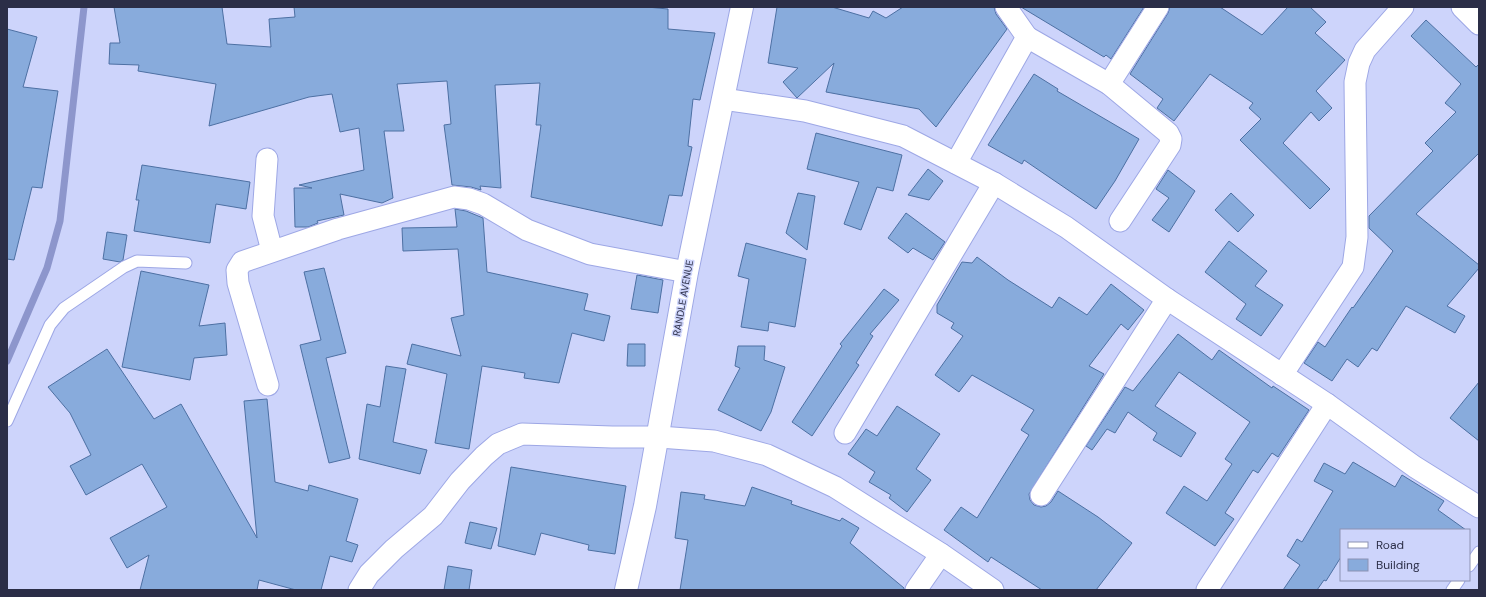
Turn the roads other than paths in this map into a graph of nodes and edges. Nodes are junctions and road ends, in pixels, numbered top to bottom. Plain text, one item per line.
1 (742, 7) edge
2 (1006, 7) edge
3 (1158, 7) edge
4 (1403, 7) edge
5 (1462, 7) edge
6 (1479, 24) edge
7 (1027, 37) junction
8 (1108, 84) junction
9 (723, 99) junction
10 (267, 159) dead end
11 (956, 163) junction
12 (994, 183) junction
13 (1120, 221) dead end
14 (272, 251) junction
15 (186, 263) dead end
16 (687, 272) junction
17 (1167, 299) junction
18 (1282, 375) junction
19 (268, 385) dead end
20 (1327, 404) junction
21 (7, 421) edge
22 (845, 433) dead end
23 (659, 437) junction
24 (1041, 495) dead end
25 (1479, 508) edge
26 (1479, 552) edge
27 (941, 554) junction
28 (1470, 565) edge
29 (1458, 581) edge
30 (359, 590) edge
31 (626, 590) edge
32 (916, 590) edge
33 (993, 590) edge
34 (1207, 590) edge
35 (1452, 590) edge

1 - 9 street, RANDLE AVENUE
2 - 7 street
3 - 8 street
4 - 18 street
5 - 6 street
7 - 8 street
7 - 11 street
8 - 13 street
9 - 11 street
9 - 16 street, RANDLE AVENUE
10 - 14 street
11 - 12 street
12 - 17 street
12 - 22 street
14 - 16 street
14 - 19 street
15 - 21 lane
16 - 23 street, RANDLE AVENUE
17 - 18 street
17 - 24 street
18 - 20 street
20 - 25 street
20 - 34 street
23 - 27 street
23 - 30 street
23 - 31 street, RANDLE AVENUE
26 - 28 lane
27 - 32 street
27 - 33 street
29 - 35 lane

